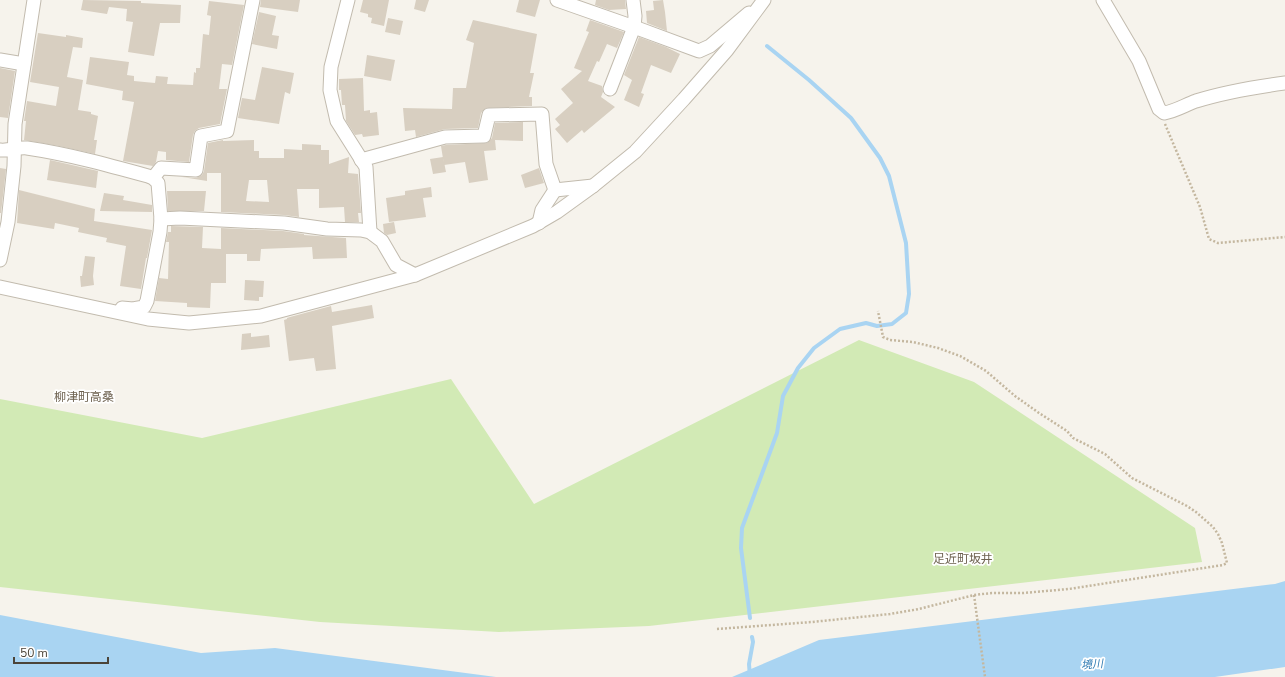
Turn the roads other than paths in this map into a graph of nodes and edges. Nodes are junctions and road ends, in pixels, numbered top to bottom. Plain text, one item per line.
1 (34, 0) edge
2 (253, 0) edge
3 (348, 0) edge
4 (561, 0) edge
5 (633, 0) edge
6 (1103, 0) edge
7 (762, 4) edge
8 (634, 26) junction
9 (0, 60) edge
10 (24, 64) junction
11 (1285, 83) edge
12 (610, 88) dead end
13 (15, 148) junction
14 (0, 150) edge
15 (362, 160) junction
16 (153, 178) junction
17 (593, 186) junction
18 (555, 190) junction
19 (161, 219) junction
20 (539, 223) junction
21 (370, 232) junction
22 (0, 260) edge
23 (415, 275) junction
24 (0, 287) edge
25 (93, 307) junction

1 - 10 street
2 - 16 street
3 - 15 street
4 - 8 street
5 - 8 street
6 - 11 street
7 - 8 street
7 - 17 street
8 - 12 street
9 - 10 street
10 - 13 street
13 - 14 street
13 - 16 street
13 - 22 street
15 - 18 street
15 - 21 street
16 - 19 street
17 - 18 street
17 - 20 street
18 - 20 street
19 - 21 street
19 - 25 street
20 - 23 street
21 - 23 street
23 - 25 street
24 - 25 street

